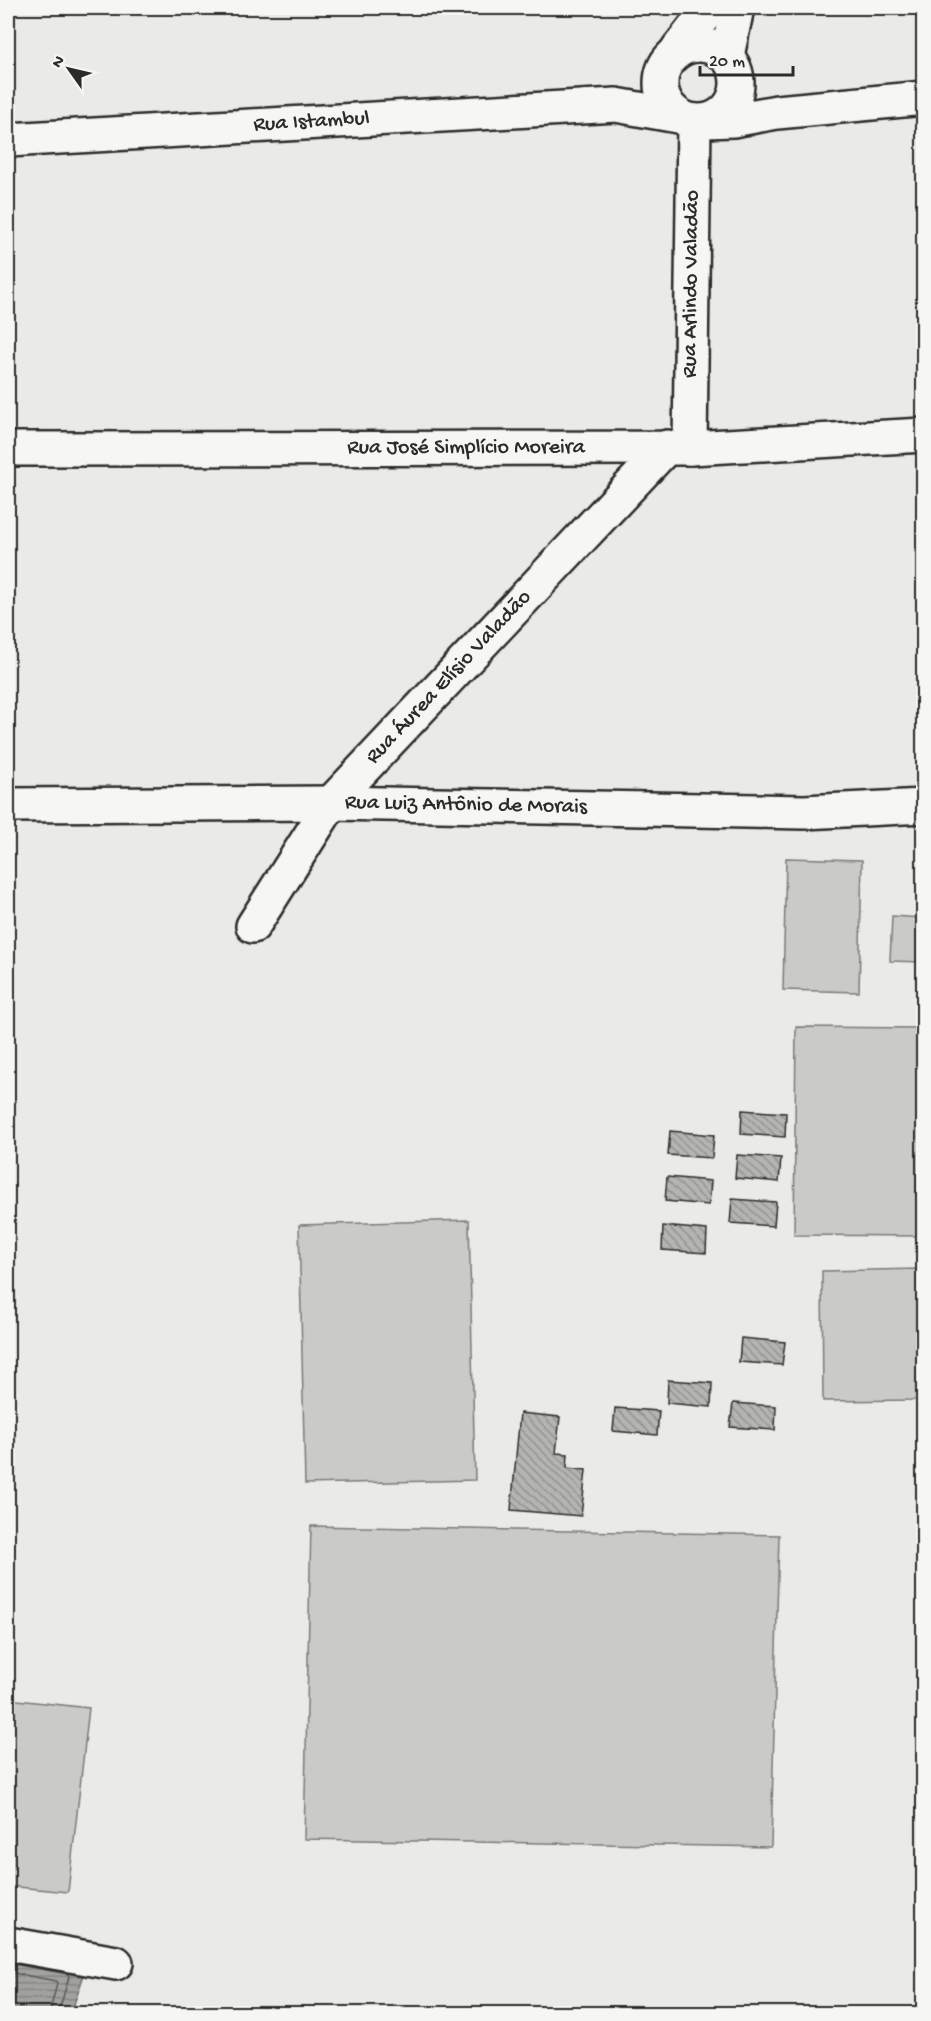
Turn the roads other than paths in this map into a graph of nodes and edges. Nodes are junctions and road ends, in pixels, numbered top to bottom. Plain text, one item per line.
1 (710, 8) edge
2 (737, 8) edge
3 (670, 59) junction
4 (731, 62) junction
5 (924, 98) edge
6 (616, 105) junction
7 (777, 112) junction
8 (691, 119) junction
9 (8, 140) edge
10 (924, 435) edge
11 (679, 448) junction
12 (8, 449) edge
13 (331, 803) junction
14 (8, 805) edge
15 (924, 806) edge
16 (253, 926) dead end
17 (8, 1944) edge
18 (116, 1963) dead end

1 - 3 street
2 - 4 street
3 - 4 street
3 - 6 street
3 - 8 street
4 - 7 street
4 - 8 street
5 - 7 street, Rua Istambul
6 - 8 street, Rua Istambul
6 - 9 street, Rua Istambul
7 - 8 street, Rua Istambul
8 - 11 street, Rua Arlindo Valadão
10 - 11 street, Rua José Simplício Moreira
11 - 12 street, Rua José Simplício Moreira
11 - 13 street, Rua Áurea Elísio Valadão
13 - 14 street, Rua Luiz Antônio de Morais
13 - 15 street, Rua Luiz Antônio de Morais
13 - 16 street, Rua Áurea Elísio Valadão
17 - 18 street

